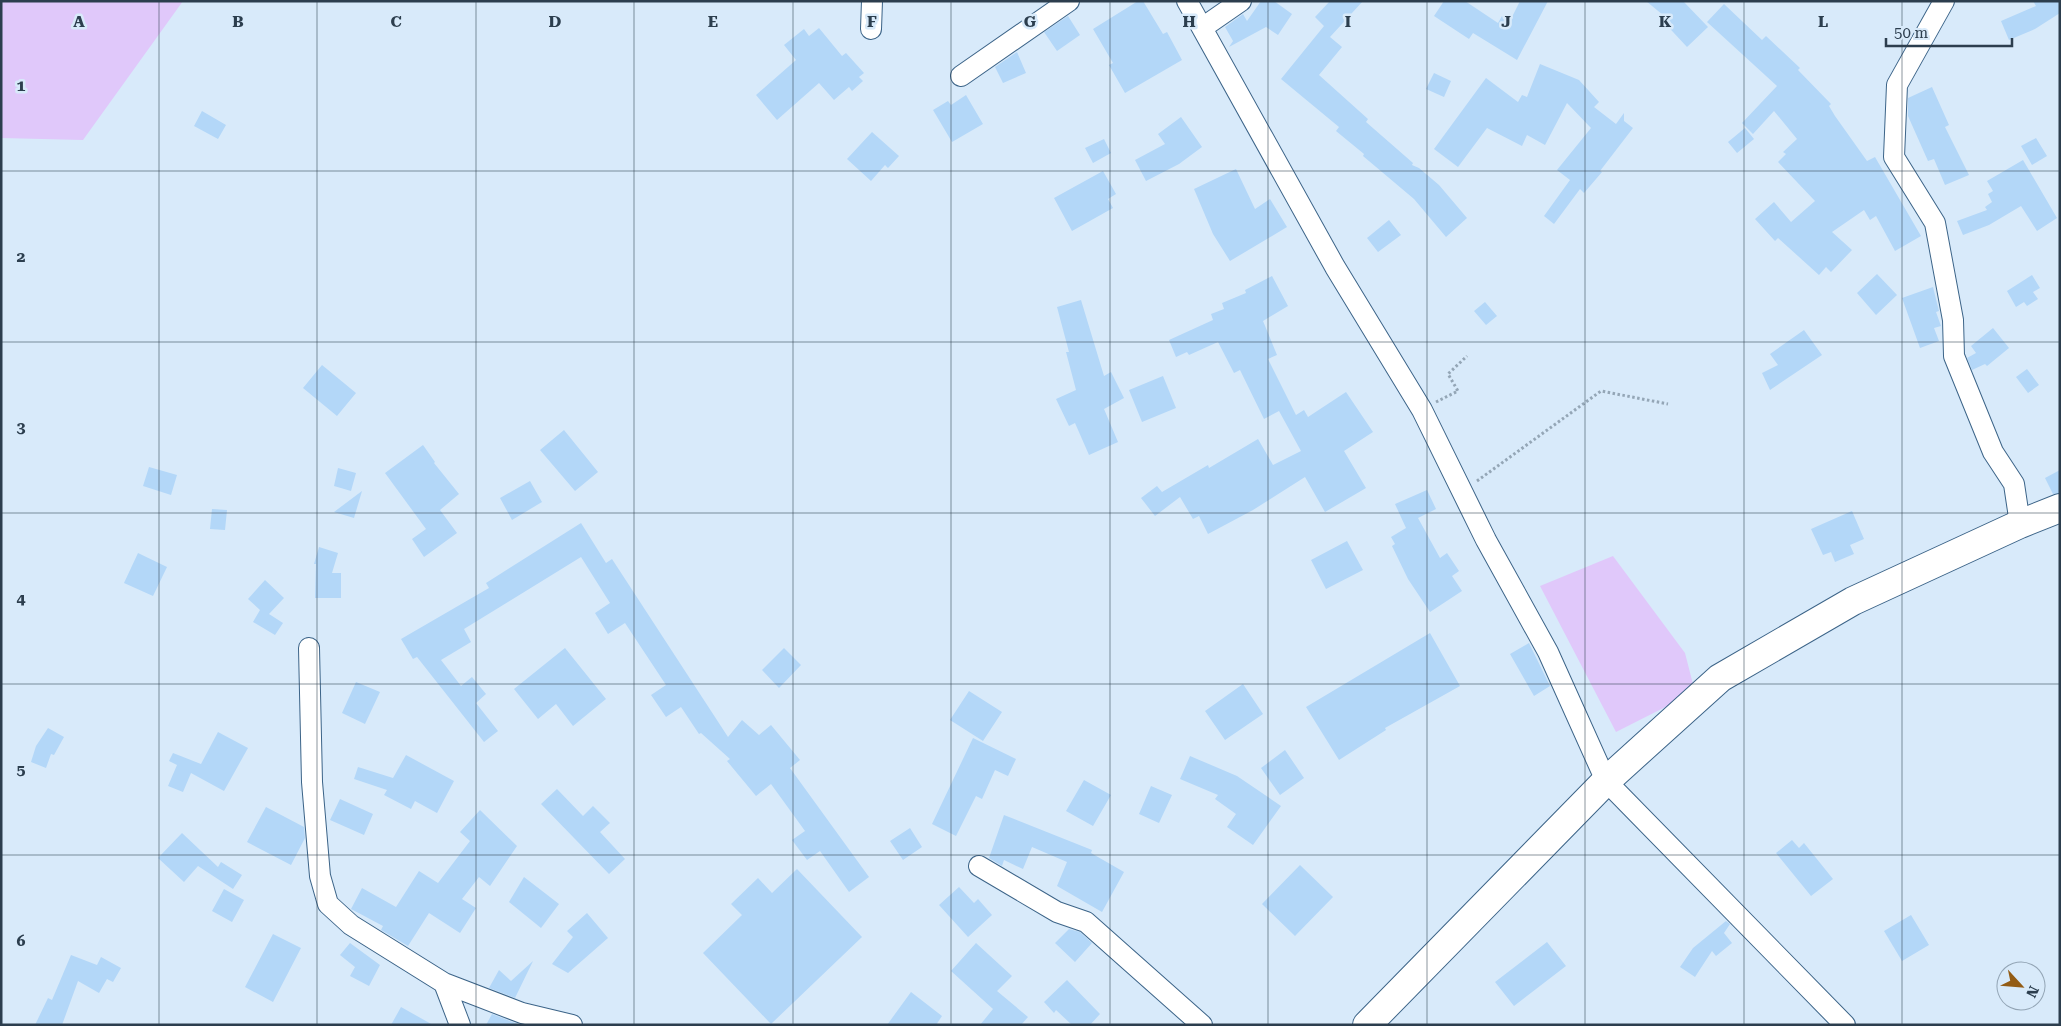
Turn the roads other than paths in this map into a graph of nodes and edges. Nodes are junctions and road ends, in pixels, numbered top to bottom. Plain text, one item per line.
1 (872, 1) edge
2 (1069, 1) edge
3 (1187, 1) edge
4 (1242, 1) edge
5 (1944, 1) edge
6 (871, 28) dead end
7 (1202, 28) junction
8 (960, 76) dead end
9 (2060, 508) edge
10 (2020, 524) junction
11 (309, 648) dead end
12 (1606, 781) junction
13 (979, 866) dead end
14 (444, 984) junction
15 (460, 1025) edge
16 (572, 1025) edge
17 (1202, 1025) edge
18 (1368, 1025) edge
19 (1845, 1025) edge

1 - 6 street
2 - 8 street
3 - 7 street
4 - 7 street
5 - 10 street
7 - 12 street
9 - 10 main road
10 - 12 main road
11 - 14 street
12 - 18 main road
12 - 19 street
13 - 17 street
14 - 15 street
14 - 16 street

